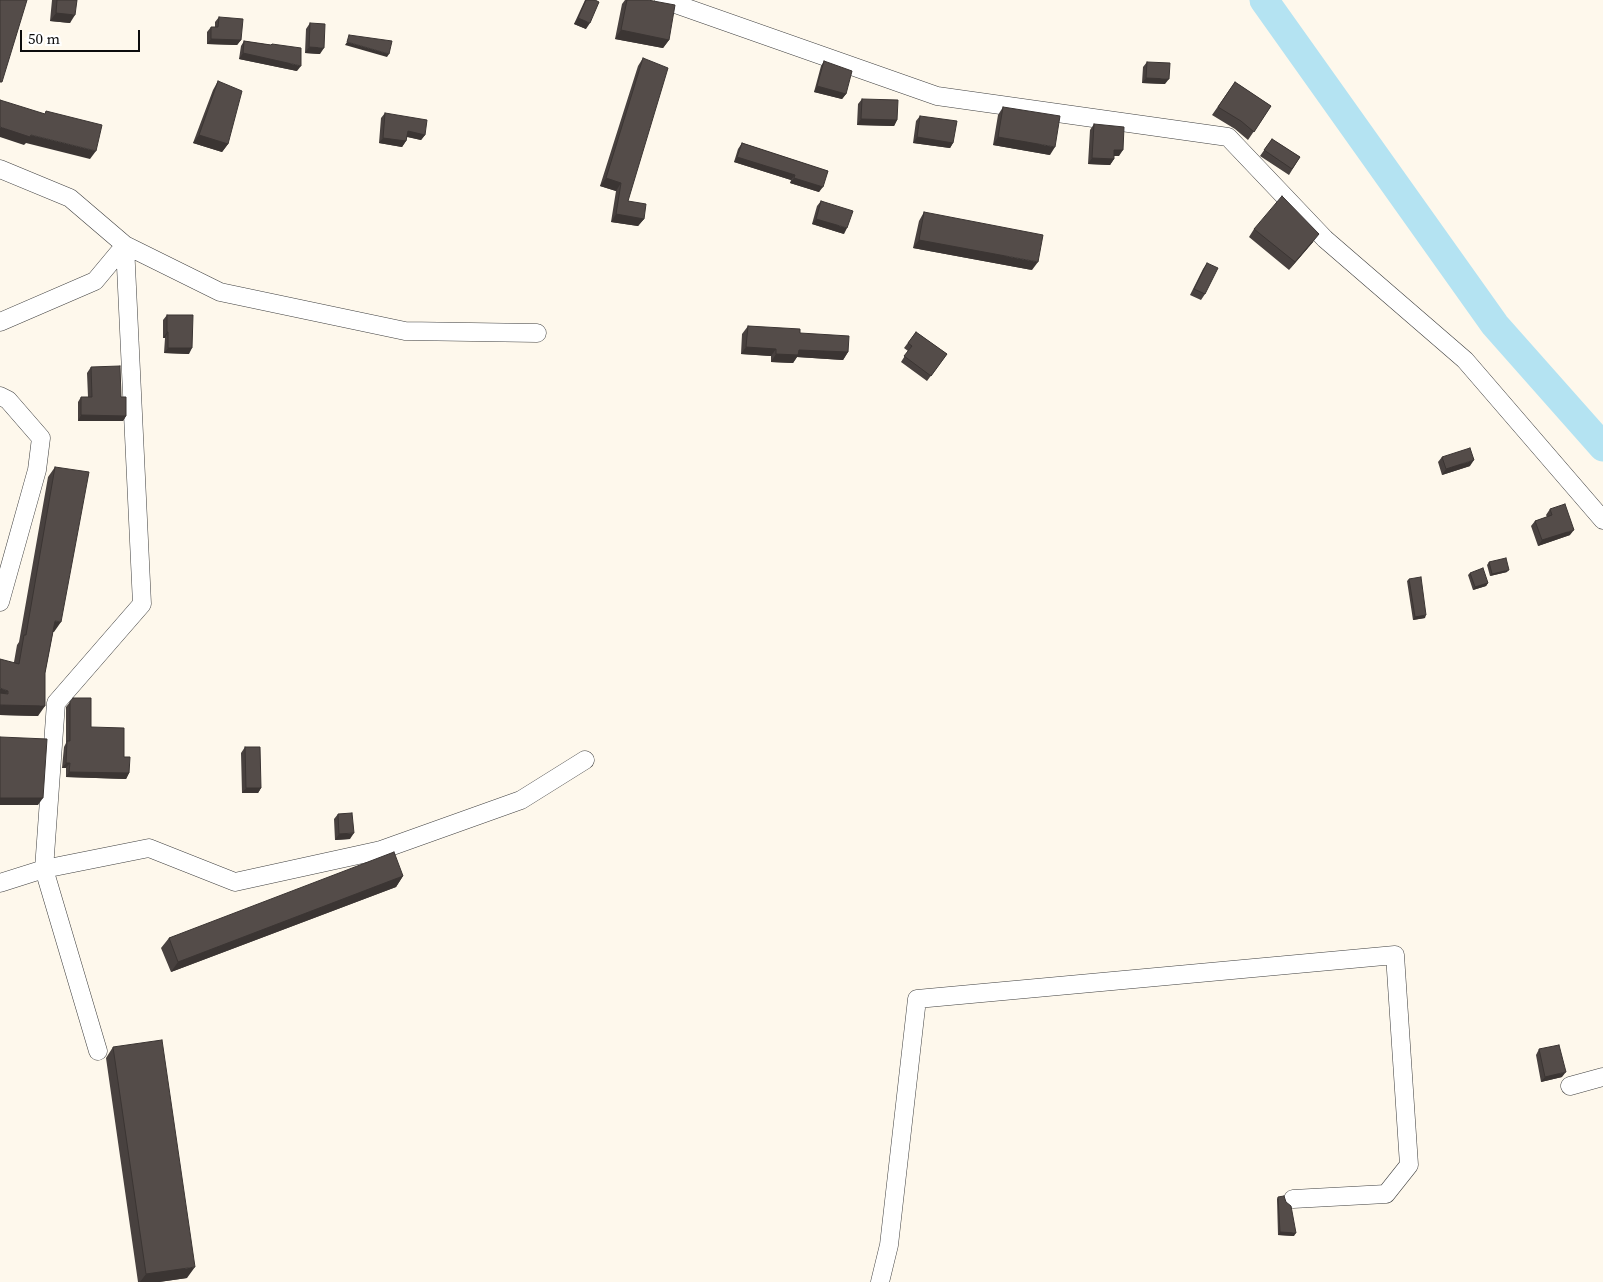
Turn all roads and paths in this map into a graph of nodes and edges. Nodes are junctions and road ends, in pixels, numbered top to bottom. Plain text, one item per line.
1 (664, 0) edge
2 (0, 169) edge
3 (125, 245) junction
4 (0, 322) edge
5 (537, 333) dead end
6 (0, 396) edge
7 (1603, 520) edge
8 (0, 602) edge
9 (584, 760) dead end
10 (44, 868) junction
11 (0, 883) edge
12 (98, 1051) dead end
13 (1603, 1077) edge
14 (1570, 1086) dead end
15 (1293, 1199) dead end
16 (880, 1282) edge

1 - 7 street
2 - 3 street
3 - 4 street
3 - 5 street
3 - 10 street
6 - 8 street
9 - 10 street
10 - 11 street
10 - 12 street
13 - 14 street
15 - 16 street

